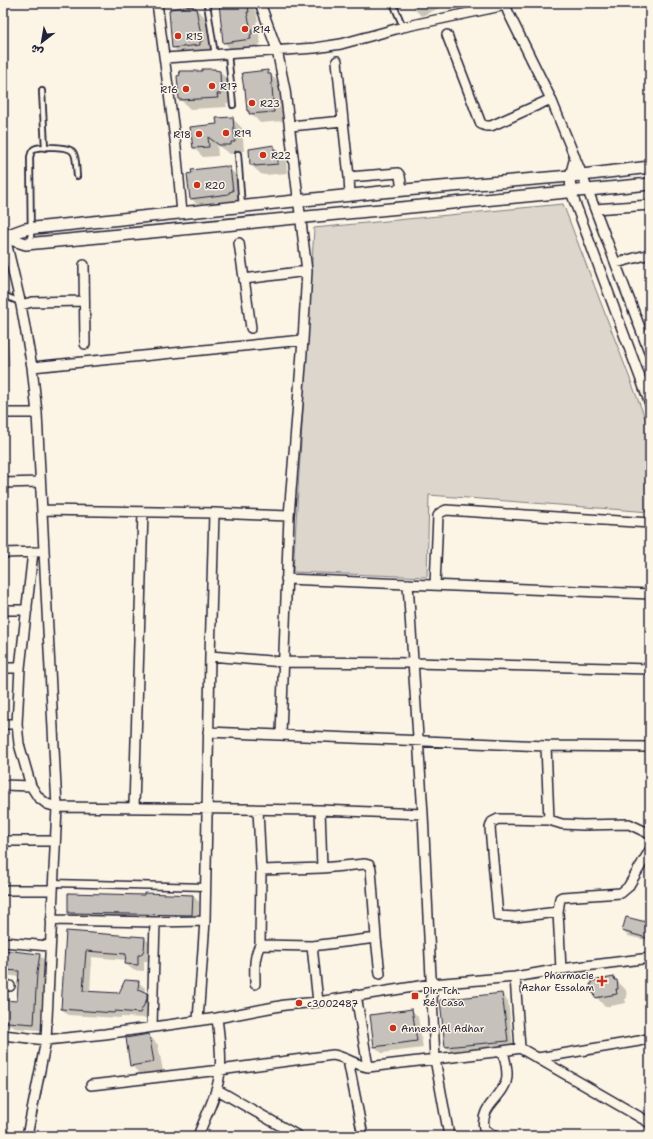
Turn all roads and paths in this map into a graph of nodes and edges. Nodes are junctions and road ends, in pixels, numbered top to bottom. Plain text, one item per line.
1 (157, 3) edge
2 (260, 3) edge
3 (393, 3) edge
4 (207, 4) dead end
5 (505, 4) edge
6 (403, 27) junction
7 (447, 35) dead end
8 (277, 50) junction
9 (228, 54) junction
10 (214, 55) junction
11 (165, 58) junction
12 (338, 61) dead end
13 (42, 91) dead end
14 (551, 99) junction
15 (233, 105) dead end
16 (343, 121) junction
17 (290, 126) junction
18 (45, 148) junction
19 (238, 154) dead end
20 (575, 157) junction
21 (650, 167) edge
22 (582, 175) junction
23 (77, 176) dead end
24 (570, 176) junction
25 (349, 178) junction
26 (650, 184) edge
27 (402, 190) junction
28 (588, 190) junction
29 (571, 192) junction
30 (350, 195) junction
31 (298, 201) junction
32 (650, 206) edge
33 (242, 207) junction
34 (595, 209) junction
35 (182, 213) junction
36 (301, 217) junction
37 (31, 228) junction
38 (3, 235) edge
39 (239, 243) dead end
40 (31, 244) junction
41 (650, 254) edge
42 (616, 263) junction
43 (84, 265) dead end
44 (306, 271) junction
45 (244, 279) junction
46 (3, 296) edge
47 (84, 300) junction
48 (20, 303) junction
49 (251, 328) dead end
50 (302, 340) junction
51 (85, 344) dead end
52 (650, 354) edge
53 (32, 367) junction
54 (650, 404) edge
55 (3, 413) edge
56 (37, 413) junction
57 (40, 482) junction
58 (3, 483) edge
59 (42, 510) junction
60 (143, 512) junction
61 (214, 513) junction
62 (289, 516) junction
63 (650, 523) edge
64 (33, 552) junction
65 (44, 552) junction
66 (3, 553) edge
67 (286, 579) junction
68 (408, 584) junction
69 (435, 585) junction
70 (650, 594) edge
71 (3, 610) edge
72 (27, 610) junction
73 (210, 656) junction
74 (283, 662) junction
75 (413, 663) junction
76 (3, 668) edge
77 (20, 668) junction
78 (650, 668) edge
79 (3, 724) edge
80 (17, 724) junction
81 (208, 732) junction
82 (281, 734) junction
83 (417, 740) junction
84 (546, 746) junction
85 (650, 747) edge
86 (3, 785) edge
87 (30, 786) junction
88 (56, 807) junction
89 (134, 808) junction
90 (207, 808) junction
91 (258, 810) junction
92 (320, 810) junction
93 (423, 814) junction
94 (549, 820) junction
95 (650, 834) edge
96 (3, 841) edge
97 (55, 841) junction
98 (650, 850) edge
99 (322, 868) junction
100 (261, 870) junction
101 (53, 887) junction
102 (206, 887) junction
103 (3, 890) edge
104 (558, 912) junction
105 (51, 920) junction
106 (155, 922) junction
107 (205, 922) junction
108 (376, 938) junction
109 (3, 942) edge
110 (260, 945) junction
111 (49, 946) junction
112 (312, 946) junction
113 (650, 958) edge
114 (561, 969) junction
115 (380, 974) dead end
116 (515, 977) junction
117 (255, 984) dead end
118 (432, 984) junction
119 (356, 995) junction
120 (318, 1002) junction
121 (217, 1018) junction
122 (198, 1020) junction
123 (152, 1026) junction
124 (3, 1035) edge
125 (650, 1038) edge
126 (46, 1040) junction
127 (520, 1048) junction
128 (503, 1051) junction
129 (538, 1058) junction
130 (435, 1059) junction
131 (348, 1060) junction
132 (368, 1067) junction
133 (220, 1070) junction
134 (91, 1085) dead end
135 (216, 1089) junction
136 (650, 1123) edge
137 (28, 1136) edge
138 (198, 1136) edge
139 (298, 1136) edge
140 (363, 1136) edge
141 (449, 1136) edge
142 (494, 1136) edge

1 - 11 street
2 - 8 street
3 - 6 lane
4 - 10 lane
5 - 6 street
5 - 14 street
6 - 8 street
7 - 14 street
8 - 9 street
8 - 17 street
9 - 10 street
9 - 15 lane
10 - 11 street
11 - 35 street
12 - 16 street
13 - 18 lane
14 - 20 street
16 - 17 street
16 - 25 street
17 - 31 street
18 - 23 lane
18 - 37 lane
19 - 33 lane
20 - 22 street
20 - 24 street
21 - 22 street
22 - 24 street
22 - 28 street
24 - 27 street
24 - 29 street
25 - 27 street
25 - 30 street
26 - 28 street
27 - 30 street
28 - 29 street
28 - 34 street
29 - 36 street
29 - 54 street
30 - 31 street
31 - 33 street
31 - 36 street
32 - 34 street
33 - 35 street
34 - 42 street
35 - 37 street
36 - 40 street
36 - 44 street
37 - 38 street
37 - 40 lane
38 - 40 street
38 - 48 street
39 - 45 street
41 - 42 street
42 - 52 street
43 - 47 street
44 - 45 street
44 - 50 street
45 - 49 street
46 - 48 lane
47 - 48 street
47 - 51 street
48 - 53 street
50 - 53 street
50 - 62 street
53 - 56 street
55 - 56 street
56 - 57 street
57 - 58 street
57 - 59 street
59 - 60 street
59 - 65 street
60 - 61 street
60 - 89 street
61 - 62 street
61 - 73 street
62 - 67 street
63 - 69 street
64 - 65 street
64 - 66 street
64 - 72 street
65 - 88 street
67 - 68 street
67 - 74 street
68 - 69 street
68 - 75 street
69 - 70 street
71 - 72 street
72 - 77 street
73 - 74 street
73 - 81 street
74 - 75 street
74 - 82 street
75 - 78 street
75 - 83 street
76 - 77 street
77 - 80 street
79 - 80 street
80 - 87 street
81 - 82 street
81 - 90 street
82 - 83 street
83 - 84 street
83 - 93 street
84 - 85 street
84 - 94 street
86 - 87 street
87 - 88 street
88 - 89 street
88 - 97 street
89 - 90 street
90 - 91 street
90 - 102 street
91 - 92 street
91 - 100 street
92 - 93 street
92 - 99 street
93 - 118 street
94 - 95 street
94 - 104 street
96 - 97 street
97 - 101 street
98 - 104 street
99 - 100 street
99 - 108 street
100 - 110 street
101 - 102 street
101 - 103 street
101 - 105 street
102 - 107 street
104 - 114 street
105 - 106 street
105 - 111 street
106 - 107 street
106 - 123 street
107 - 122 street
108 - 112 street
108 - 115 street
109 - 111 street
110 - 112 street
110 - 117 street
111 - 126 street
112 - 120 street
113 - 114 street
114 - 116 street
116 - 118 street
116 - 127 street
118 - 119 street
118 - 130 street
119 - 120 street
119 - 132 street
120 - 121 street
121 - 122 street
121 - 133 street
122 - 123 street
123 - 126 street
124 - 126 street
125 - 129 street
126 - 137 street
127 - 128 street
127 - 129 street
128 - 130 street
128 - 142 street
129 - 136 street
130 - 132 street
130 - 141 street
131 - 132 street
131 - 133 street
131 - 140 street
133 - 134 street
133 - 135 street
135 - 138 street
135 - 139 street

